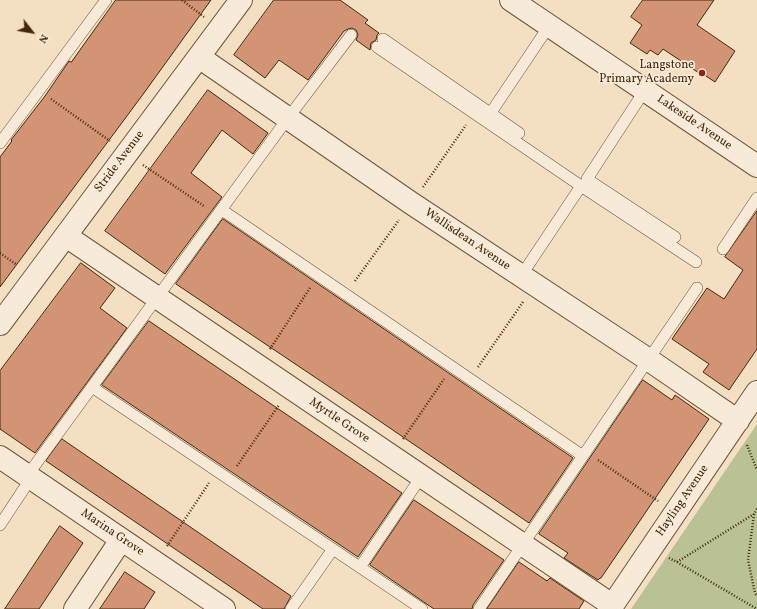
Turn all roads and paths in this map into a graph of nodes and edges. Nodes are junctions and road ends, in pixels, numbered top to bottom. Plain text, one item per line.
1 (106, 0) edge
2 (182, 0) edge
3 (241, 0) edge
4 (511, 0) edge
5 (549, 26) junction
6 (220, 29) junction
7 (350, 35) dead end
8 (198, 57) junction
9 (39, 90) junction
10 (645, 90) junction
11 (490, 114) junction
12 (288, 118) junction
13 (519, 133) dead end
14 (0, 143) edge
15 (126, 153) junction
16 (757, 166) edge
17 (581, 186) junction
18 (757, 198) edge
19 (220, 213) junction
20 (66, 236) junction
21 (675, 237) dead end
22 (723, 249) dead end
23 (696, 262) dead end
24 (318, 276) junction
25 (528, 280) junction
26 (697, 288) dead end
27 (157, 298) junction
28 (0, 324) edge
29 (649, 360) junction
30 (258, 366) junction
31 (452, 367) junction
32 (470, 378) junction
33 (92, 387) junction
34 (290, 388) junction
35 (757, 392) edge
36 (738, 421) junction
37 (585, 454) junction
38 (392, 456) junction
39 (0, 457) edge
40 (217, 471) junction
41 (29, 477) junction
42 (421, 477) junction
43 (228, 479) junction
44 (757, 509) edge
45 (676, 512) junction
46 (754, 514) junction
47 (0, 525) edge
48 (121, 540) junction
49 (523, 545) junction
50 (333, 549) junction
51 (649, 551) junction
52 (677, 562) junction
53 (156, 563) junction
54 (360, 567) junction
55 (757, 596) edge
56 (213, 606) edge
57 (611, 607) edge
58 (75, 609) edge
59 (291, 609) edge
60 (422, 609) edge
61 (479, 609) edge
62 (757, 609) edge

1 - 9 lane
2 - 6 path
3 - 6 street, Stride Avenue
4 - 5 street, Lakeside Avenue
5 - 10 street, Lakeside Avenue
5 - 11 lane
6 - 8 street, Stride Avenue
7 - 12 lane
8 - 12 street, Wallisdean Avenue
8 - 15 street, Stride Avenue
9 - 14 lane
9 - 15 path
10 - 16 street, Lakeside Avenue
10 - 21 lane
11 - 13 lane
11 - 17 lane
12 - 19 lane
12 - 25 street, Wallisdean Avenue
15 - 19 path
15 - 20 street, Stride Avenue
17 - 23 lane
17 - 25 lane
18 - 22 lane
19 - 24 lane
19 - 27 lane
20 - 27 street, Myrtle Grove
20 - 28 street, Stride Avenue
24 - 30 path
24 - 31 lane
25 - 29 street, Wallisdean Avenue
25 - 32 path
26 - 29 lane
27 - 30 street, Myrtle Grove
27 - 33 lane
29 - 36 street, Wallisdean Avenue
29 - 37 lane
30 - 34 street, Myrtle Grove
31 - 32 lane
31 - 38 path
32 - 37 lane
33 - 40 lane
33 - 41 lane
34 - 38 street, Myrtle Grove
34 - 43 path
35 - 36 street, Hayling Avenue
36 - 45 street, Hayling Avenue
37 - 45 path
37 - 49 lane
38 - 42 street, Myrtle Grove
39 - 41 street, Marina Grove
40 - 43 lane
40 - 53 path
41 - 47 lane
41 - 48 street, Marina Grove
42 - 49 street, Myrtle Grove
42 - 54 lane
43 - 50 lane
44 - 46 path
45 - 51 street, Hayling Avenue
46 - 52 path
46 - 55 path
48 - 53 street, Marina Grove
48 - 58 street
49 - 57 street, Myrtle Grove
49 - 61 lane
50 - 54 lane
50 - 59 lane
51 - 52 path
51 - 57 street, Hayling Avenue
52 - 62 path
53 - 56 street, Marina Grove
54 - 60 lane

